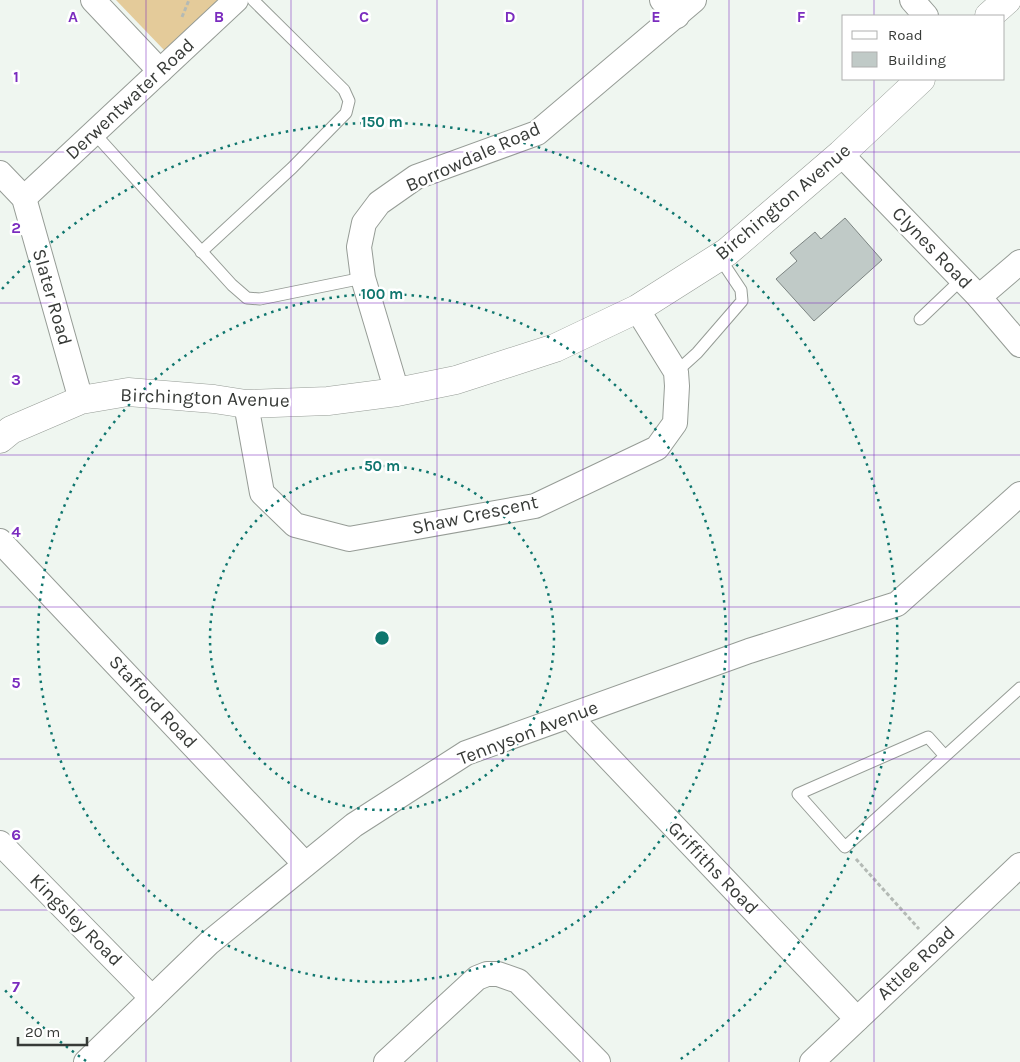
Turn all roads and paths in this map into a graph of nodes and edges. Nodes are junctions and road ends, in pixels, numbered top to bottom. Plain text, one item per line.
1 (93, 0) edge
2 (236, 0) edge
3 (252, 0) edge
4 (694, 0) edge
5 (912, 0) edge
6 (1008, 0) edge
7 (670, 8) edge
8 (925, 15) edge
9 (990, 15) edge
10 (160, 71) junction
11 (920, 80) edge
12 (94, 133) junction
13 (841, 154) junction
14 (0, 173) edge
15 (24, 198) junction
16 (201, 252) junction
17 (719, 257) junction
18 (1020, 262) edge
19 (363, 278) junction
20 (962, 279) junction
21 (979, 296) junction
22 (637, 309) junction
23 (920, 319) dead end
24 (1020, 345) edge
25 (676, 372) junction
26 (398, 392) junction
27 (81, 400) junction
28 (246, 404) junction
29 (0, 439) edge
30 (1020, 494) edge
31 (0, 541) edge
32 (1020, 688) edge
33 (570, 717) junction
34 (945, 756) junction
35 (0, 843) edge
36 (845, 847) junction
37 (306, 864) junction
38 (1020, 864) edge
39 (934, 946) junction
40 (152, 998) junction
41 (857, 1019) junction
42 (87, 1062) edge
43 (386, 1062) edge
44 (598, 1062) edge
45 (812, 1062) edge

1 - 10 street
2 - 10 street, Derwentwater Road
3 - 16 lane
4 - 7 street, Borrowdale Road
5 - 8 street
6 - 9 street
7 - 19 street, Borrowdale Road
10 - 12 street, Derwentwater Road
11 - 13 street, Birchington Avenue
12 - 15 street, Derwentwater Road
12 - 16 lane
13 - 17 street, Birchington Avenue
13 - 20 street, Clynes Road
14 - 15 street, Slater Road
15 - 27 street, Slater Road
16 - 19 lane
17 - 22 street, Birchington Avenue
17 - 25 lane
18 - 21 street
19 - 26 street, Borrowdale Road
20 - 21 street, Clynes Road
20 - 23 lane
21 - 24 street, Clynes Road
22 - 25 street
22 - 26 street, Birchington Avenue
25 - 28 street, Shaw Crescent
26 - 28 street, Birchington Avenue
27 - 28 street, Birchington Avenue
27 - 29 street, Birchington Avenue
30 - 33 street, Tennyson Avenue
31 - 37 street, Stafford Road
32 - 34 lane
33 - 37 street, Tennyson Avenue
33 - 41 street, Griffiths Road
34 - 36 lane
34 - 36 lane
35 - 40 street, Kingsley Road
36 - 39 path
37 - 40 street, Tennyson Avenue
38 - 39 street, Attlee Road
39 - 41 street, Attlee Road
40 - 42 street, Tennyson Avenue
41 - 45 street, Attlee Road
43 - 44 street

